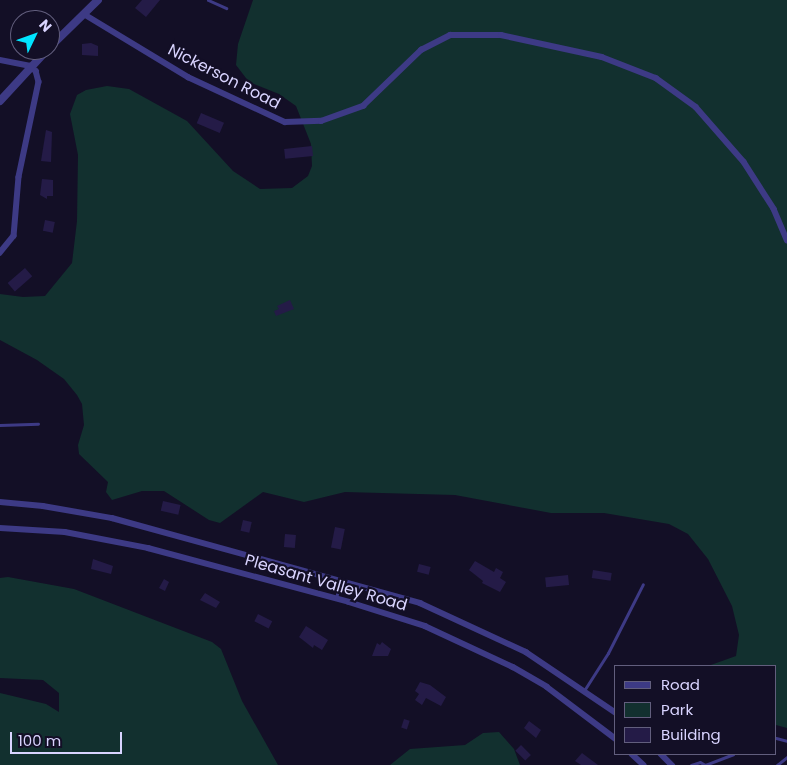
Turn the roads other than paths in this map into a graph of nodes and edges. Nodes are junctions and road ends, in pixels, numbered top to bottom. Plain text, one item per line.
1 (98, 0) edge
2 (208, 0) edge
3 (226, 8) dead end
4 (84, 14) junction
5 (60, 37) edge
6 (0, 60) edge
7 (36, 60) edge
8 (30, 66) junction
9 (0, 101) edge
10 (787, 240) edge
11 (0, 253) edge
12 (38, 424) dead end
13 (0, 425) edge
14 (0, 502) edge
15 (0, 528) edge
16 (340, 579) junction
17 (643, 584) dead end
18 (336, 598) junction
19 (585, 689) junction
20 (614, 711) edge
21 (614, 737) edge
22 (633, 755) edge
23 (662, 755) edge
24 (730, 755) edge
25 (787, 757) edge
26 (644, 765) edge
27 (672, 765) edge
28 (691, 765) edge
29 (705, 765) edge
30 (777, 765) edge

1 - 4 street
2 - 3 lane
4 - 5 street
4 - 10 street, Nickerson Road
6 - 8 street
7 - 8 street
8 - 9 street
8 - 11 street
12 - 13 lane
14 - 16 street, Pleasant Valley Road
15 - 18 street, Pleasant Valley Road
16 - 18 lane
16 - 19 street, Pleasant Valley Road
17 - 19 lane
18 - 21 street, Pleasant Valley Road
19 - 20 street, Pleasant Valley Road
22 - 26 street
23 - 27 street
24 - 29 lane
25 - 30 lane
28 - 29 lane

